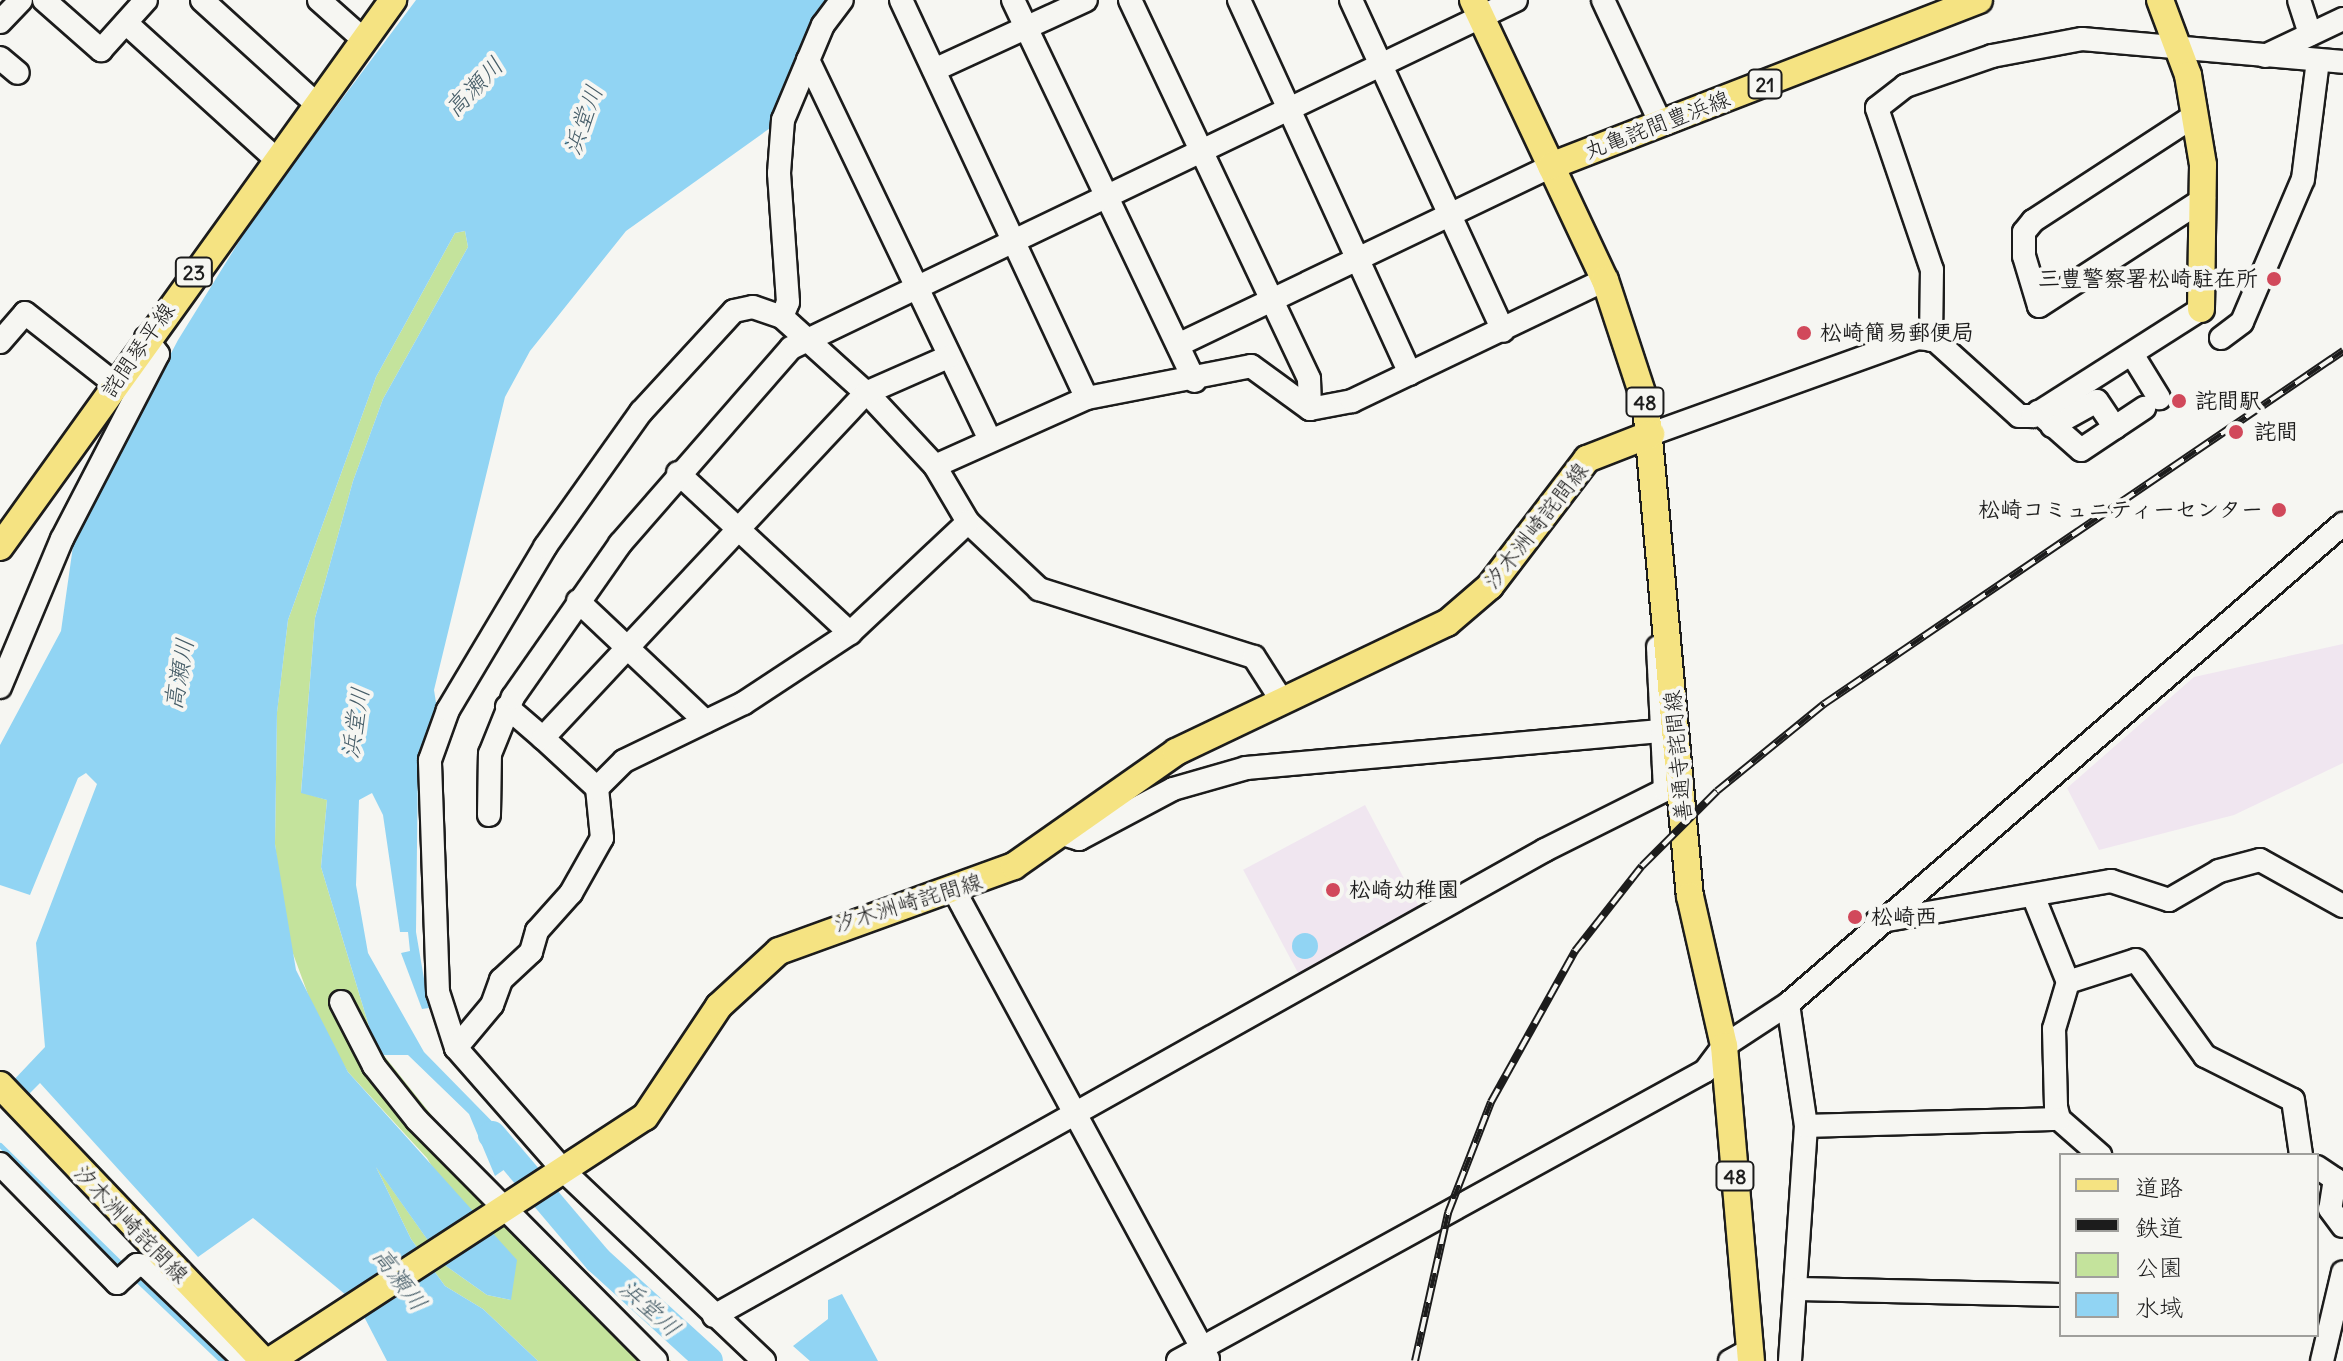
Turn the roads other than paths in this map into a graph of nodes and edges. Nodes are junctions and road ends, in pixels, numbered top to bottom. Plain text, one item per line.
1 (21, 0) edge
2 (44, 0) edge
3 (146, 0) edge
4 (202, 0) edge
5 (319, 0) edge
6 (393, 0) edge
7 (842, 0) edge
8 (901, 0) edge
9 (1013, 0) edge
10 (1086, 0) edge
11 (1130, 0) edge
12 (1239, 0) edge
13 (1351, 0) edge
14 (1516, 0) edge
15 (1603, 0) edge
16 (1979, 0) edge
17 (2160, 0) edge
18 (2299, 0) edge
19 (1478, 10) edge
20 (2343, 19) edge
21 (0, 22) edge
22 (126, 23) junction
23 (1026, 27) junction
24 (2310, 34) junction
25 (363, 39) junction
26 (2176, 43) junction
27 (2265, 56) junction
28 (0, 58) edge
29 (808, 60) junction
30 (2318, 61) junction
31 (2343, 62) edge
32 (1383, 68) junction
33 (934, 70) junction
34 (18, 73) dead end
35 (315, 103) junction
36 (1290, 109) junction
37 (2194, 116) junction
38 (1661, 124) junction
39 (1199, 151) junction
40 (275, 158) junction
41 (1551, 166) junction
42 (1106, 196) junction
43 (2204, 199) junction
44 (1450, 217) junction
45 (1012, 239) junction
46 (1357, 258) junction
47 (1605, 280) junction
48 (916, 288) junction
49 (1269, 301) junction
50 (2201, 309) joint
51 (782, 317) junction
52 (1503, 331) junction
53 (146, 338) junction
54 (2221, 338) dead end
55 (809, 339) junction
56 (1931, 340) junction
57 (0, 342) edge
58 (1178, 345) junction
59 (2132, 354) junction
60 (948, 357) junction
61 (1410, 374) junction
62 (1195, 381) junction
63 (114, 383) junction
64 (868, 394) junction
65 (1087, 398) junction
66 (1310, 409) junction
67 (2045, 419) junction
68 (2115, 428) junction
69 (1651, 434) junction
70 (990, 440) junction
71 (935, 466) junction
72 (678, 473) junction
73 (968, 522) junction
74 (2343, 524) edge
75 (738, 530) junction
76 (0, 547) edge
77 (1667, 596) junction
78 (578, 601) junction
79 (850, 633) junction
80 (628, 646) junction
81 (0, 687) edge
82 (1282, 701) junction
83 (507, 707) junction
84 (705, 721) junction
85 (1660, 731) junction
86 (543, 738) junction
87 (597, 788) junction
88 (489, 815) dead end
89 (1062, 834) junction
90 (955, 892) junction
91 (2034, 898) junction
92 (2343, 906) edge
93 (1876, 922) junction
94 (2068, 982) junction
95 (341, 1002) dead end
96 (1788, 1004) junction
97 (1724, 1046) junction
98 (456, 1048) junction
99 (0, 1085) edge
100 (1075, 1113) junction
101 (2059, 1119) junction
102 (1806, 1126) junction
103 (2098, 1153) edge
104 (2301, 1153) edge
105 (0, 1164) edge
106 (2319, 1168) edge
107 (565, 1172) junction
108 (506, 1210) junction
109 (2343, 1226) edge
110 (2343, 1272) edge
111 (1799, 1289) junction
112 (2059, 1295) edge
113 (714, 1316) junction
114 (1205, 1354) edge
115 (1744, 1357) edge
116 (271, 1360) edge
117 (245, 1361) edge
118 (264, 1361) edge
119 (656, 1361) edge
120 (764, 1361) edge
121 (1178, 1361) edge
122 (1790, 1361) edge
123 (2322, 1361) edge

1 - 21 street
2 - 22 street
3 - 22 street
4 - 35 street
5 - 25 street
6 - 25 main road, 詫間琴平線 / 23
7 - 29 street
8 - 33 street
9 - 23 street
10 - 23 street
11 - 39 street
12 - 36 street
13 - 32 street
14 - 19 street
15 - 38 street
16 - 38 main road, 丸亀詫間豊浜線 / 21
17 - 26 main road
18 - 24 street
19 - 32 street
19 - 41 main road
20 - 24 street
22 - 40 street
23 - 33 street
23 - 42 street
24 - 27 street
25 - 35 main road, 詫間琴平線 / 23
26 - 27 street
26 - 37 main road
26 - 56 street
27 - 30 street
28 - 34 street
29 - 48 street
29 - 51 street
30 - 31 street
30 - 54 street
32 - 36 street
32 - 44 street
33 - 45 street
35 - 40 main road, 詫間琴平線 / 23
36 - 39 street
36 - 46 street
37 - 43 main road
37 - 43 street
38 - 41 main road, 丸亀詫間豊浜線 / 21
39 - 42 street
39 - 49 street
40 - 53 main road, 詫間琴平線 / 23
41 - 44 street
41 - 47 main road, 善通寺詫間線 / 48
42 - 45 street
42 - 58 street
43 - 50 main road
44 - 46 street
44 - 52 street
45 - 48 street
45 - 65 street
46 - 49 street
46 - 61 street
47 - 52 street
47 - 69 main road, 善通寺詫間線 / 48
48 - 55 street
48 - 60 street
49 - 58 street
49 - 66 street
50 - 59 street
51 - 55 street
51 - 98 street
52 - 61 street
53 - 63 main road, 詫間琴平線 / 23
53 - 81 street
55 - 64 street
55 - 72 street
56 - 67 street
56 - 69 street
57 - 63 street
58 - 62 street
59 - 67 street
59 - 68 street
60 - 64 street
60 - 70 street
61 - 66 street
62 - 65 street
62 - 66 street
63 - 76 main road, 詫間琴平線 / 23
64 - 71 street
64 - 75 street
65 - 70 street
67 - 68 street
67 - 68 street
69 - 77 main road, 善通寺詫間線 / 48
69 - 82 main road, 汐木洲崎詫間線
70 - 71 street
71 - 73 street
72 - 75 street
72 - 78 street
73 - 79 street
73 - 82 street
74 - 93 street
75 - 79 street
75 - 80 street
77 - 85 street
77 - 97 main road, 善通寺詫間線 / 48
78 - 80 street
78 - 83 street
79 - 84 street
80 - 84 street
80 - 86 street
82 - 89 main road, 汐木洲崎詫間線
83 - 86 street
83 - 88 street
84 - 87 street
85 - 89 street
85 - 100 street
86 - 87 street
87 - 98 street
89 - 90 main road, 汐木洲崎詫間線
90 - 100 street
90 - 107 main road, 汐木洲崎詫間線
91 - 92 street
91 - 93 street
91 - 94 street
93 - 96 street
94 - 101 street
94 - 104 street
95 - 108 street
96 - 97 street
96 - 102 street
97 - 114 street
97 - 115 main road, 善通寺詫間線 / 48
98 - 107 street
99 - 118 main road, 汐木洲崎詫間線
100 - 113 street
100 - 114 street
101 - 102 street
101 - 103 street
102 - 111 street
105 - 117 street
106 - 109 street
107 - 108 main road, 汐木洲崎詫間線
107 - 113 street
108 - 116 main road, 汐木洲崎詫間線
108 - 119 street
110 - 123 street
111 - 112 street
111 - 122 street
113 - 120 street
114 - 121 street

